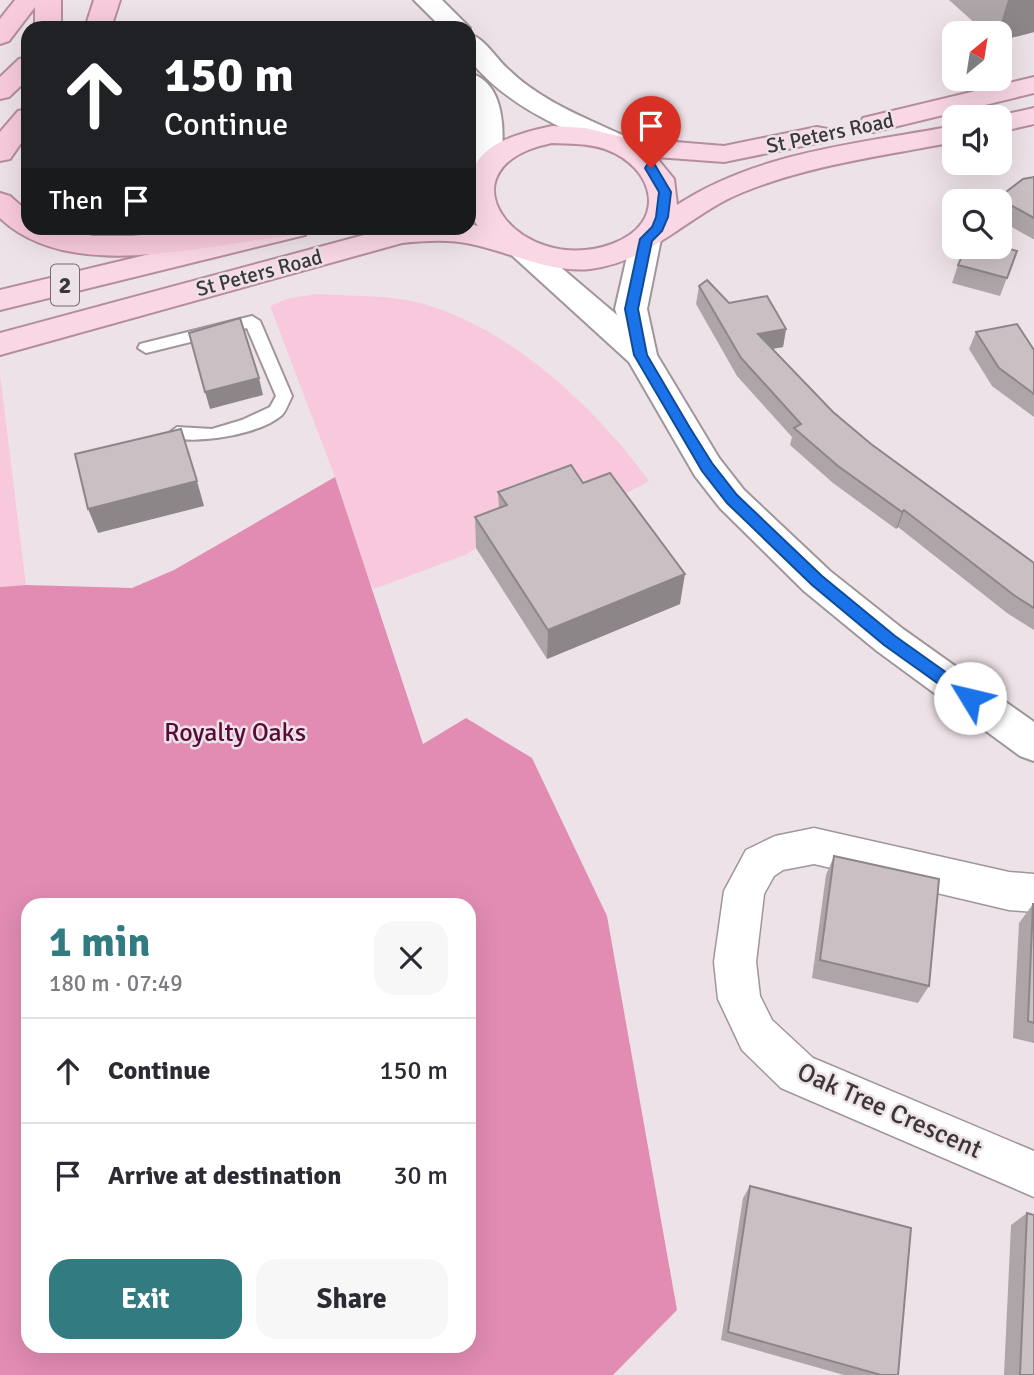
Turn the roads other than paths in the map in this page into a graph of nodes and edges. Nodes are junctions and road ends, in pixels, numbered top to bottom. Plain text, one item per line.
1 (28, 0) edge
2 (48, 0) edge
3 (107, 0) edge
4 (48, 21) edge
5 (100, 21) edge
6 (0, 36) edge
7 (476, 51) edge
8 (21, 72) edge
9 (1034, 85) edge
10 (476, 88) edge
11 (0, 91) edge
12 (1034, 116) edge
13 (1012, 121) edge
14 (21, 124) edge
15 (942, 136) edge
16 (623, 146) junction
17 (0, 153) edge
18 (477, 174) edge
19 (0, 202) edge
20 (21, 225) edge
21 (49, 235) edge
22 (230, 235) edge
23 (266, 235) edge
24 (397, 235) edge
25 (476, 235) edge
26 (646, 239) junction
27 (520, 249) junction
28 (0, 300) edge
29 (0, 344) edge
30 (146, 348) dead end
31 (641, 355) junction
32 (177, 433) edge
33 (1034, 744) edge
34 (1034, 893) edge
35 (1034, 1174) edge

1 - 6 highway
2 - 4 highway
3 - 5 highway
7 - 16 street
8 - 11 highway
9 - 16 main road, St Peters Road
10 - 18 street
12 - 13 main road
14 - 17 highway
15 - 26 main road, St Peters Road
16 - 18 main road
16 - 26 main road
18 - 27 main road
19 - 20 highway
21 - 22 highway
23 - 28 main road, St Peters Road / 2
24 - 29 main road, St Peters Road
25 - 27 main road, St Peters Road
26 - 27 main road
26 - 31 street
27 - 31 street
30 - 32 lane
31 - 33 street
34 - 35 street, Oak Tree Crescent

